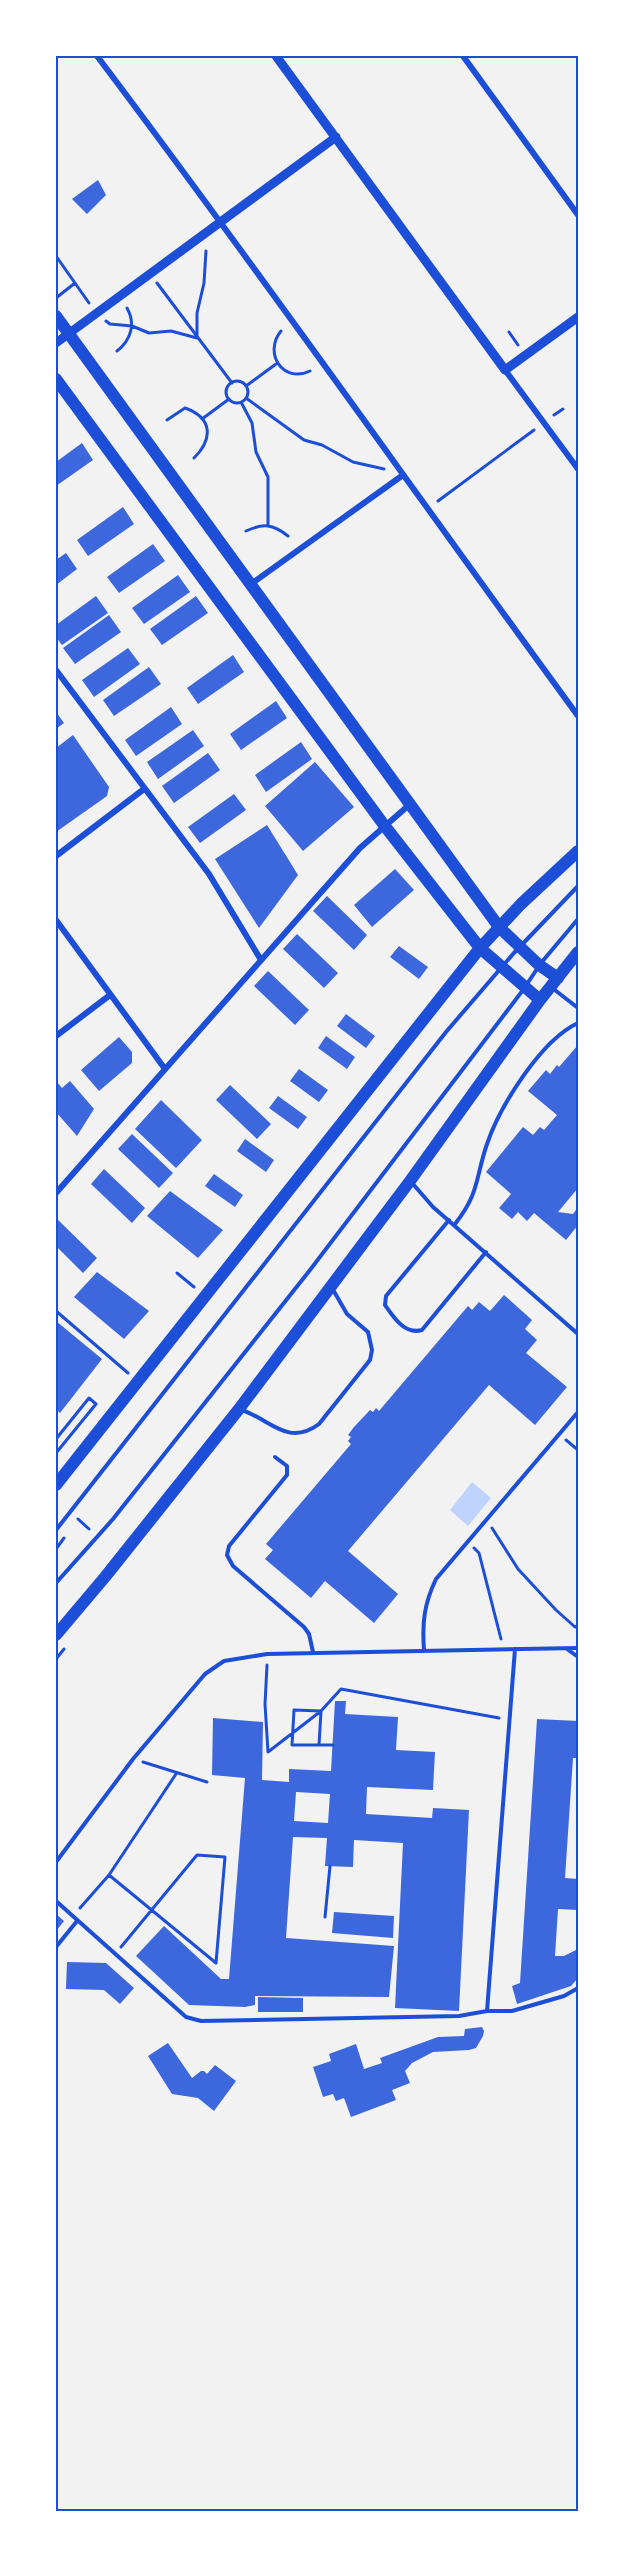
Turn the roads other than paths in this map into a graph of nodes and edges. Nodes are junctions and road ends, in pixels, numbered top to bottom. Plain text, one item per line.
1 (97, 56) edge
2 (276, 56) edge
3 (463, 56) edge
4 (336, 137) junction
5 (579, 215) edge
6 (221, 221) junction
7 (56, 316) edge
8 (579, 317) edge
9 (68, 334) junction
10 (56, 343) edge
11 (505, 370) junction
12 (56, 379) edge
13 (579, 469) edge
14 (403, 476) junction
15 (251, 584) junction
16 (56, 670) edge
17 (579, 716) edge
18 (144, 789) junction
19 (409, 805) junction
20 (384, 825) junction
21 (579, 851) edge
22 (56, 856) edge
23 (579, 886) edge
24 (579, 919) edge
25 (56, 920) edge
26 (499, 927) junction
27 (520, 947) junction
28 (480, 948) junction
29 (579, 951) edge
30 (261, 960) junction
31 (539, 965) junction
32 (501, 968) junction
33 (554, 982) junction
34 (525, 987) junction
35 (110, 995) junction
36 (540, 1000) junction
37 (579, 1008) edge
38 (579, 1023) edge
39 (56, 1036) edge
40 (165, 1069) junction
41 (410, 1181) junction
42 (56, 1193) edge
43 (449, 1220) junction
44 (455, 1224) junction
45 (486, 1252) junction
46 (331, 1288) junction
47 (579, 1334) edge
48 (239, 1409) junction
49 (579, 1412) edge
50 (275, 1456) dead end
51 (56, 1485) edge
52 (56, 1530) edge
53 (56, 1583) edge
54 (56, 1635) edge
55 (566, 1648) junction
56 (579, 1648) edge
57 (515, 1649) junction
58 (424, 1650) junction
59 (312, 1652) junction
60 (579, 1657) edge
61 (56, 1862) edge
62 (56, 1900) edge
63 (77, 1921) junction
64 (56, 1947) edge
65 (579, 1988) edge
66 (487, 2011) junction

1 - 6 street
2 - 4 street
3 - 5 street
4 - 6 street
4 - 11 street
6 - 9 street
6 - 14 street
7 - 9 main road
8 - 11 street
9 - 10 street
9 - 15 main road
11 - 13 street
12 - 20 main road
14 - 15 street
14 - 17 street
15 - 19 main road
16 - 18 street
18 - 22 street
18 - 30 street
19 - 20 street
19 - 26 main road
20 - 28 main road
20 - 30 street
21 - 26 main road
23 - 27 lane
24 - 31 lane
25 - 35 street
26 - 27 main road
26 - 28 main road
27 - 31 main road
27 - 32 lane
28 - 32 main road
28 - 51 main road
29 - 33 main road
30 - 40 street
31 - 33 main road
31 - 34 lane
32 - 34 main road
32 - 52 lane
33 - 36 main road
33 - 37 lane
34 - 36 main road
34 - 53 lane
35 - 39 street
35 - 40 street
36 - 41 main road
38 - 44 lane
40 - 42 street
41 - 43 lane
41 - 46 main road
43 - 44 lane
43 - 45 lane
44 - 45 lane
45 - 47 lane
46 - 48 main road
46 - 48 lane
48 - 54 main road
49 - 58 lane
50 - 59 lane
55 - 56 lane
55 - 57 lane
55 - 60 lane
57 - 58 lane
57 - 66 lane
58 - 59 lane
59 - 61 lane
62 - 63 lane
63 - 64 lane
63 - 66 lane
65 - 66 lane

